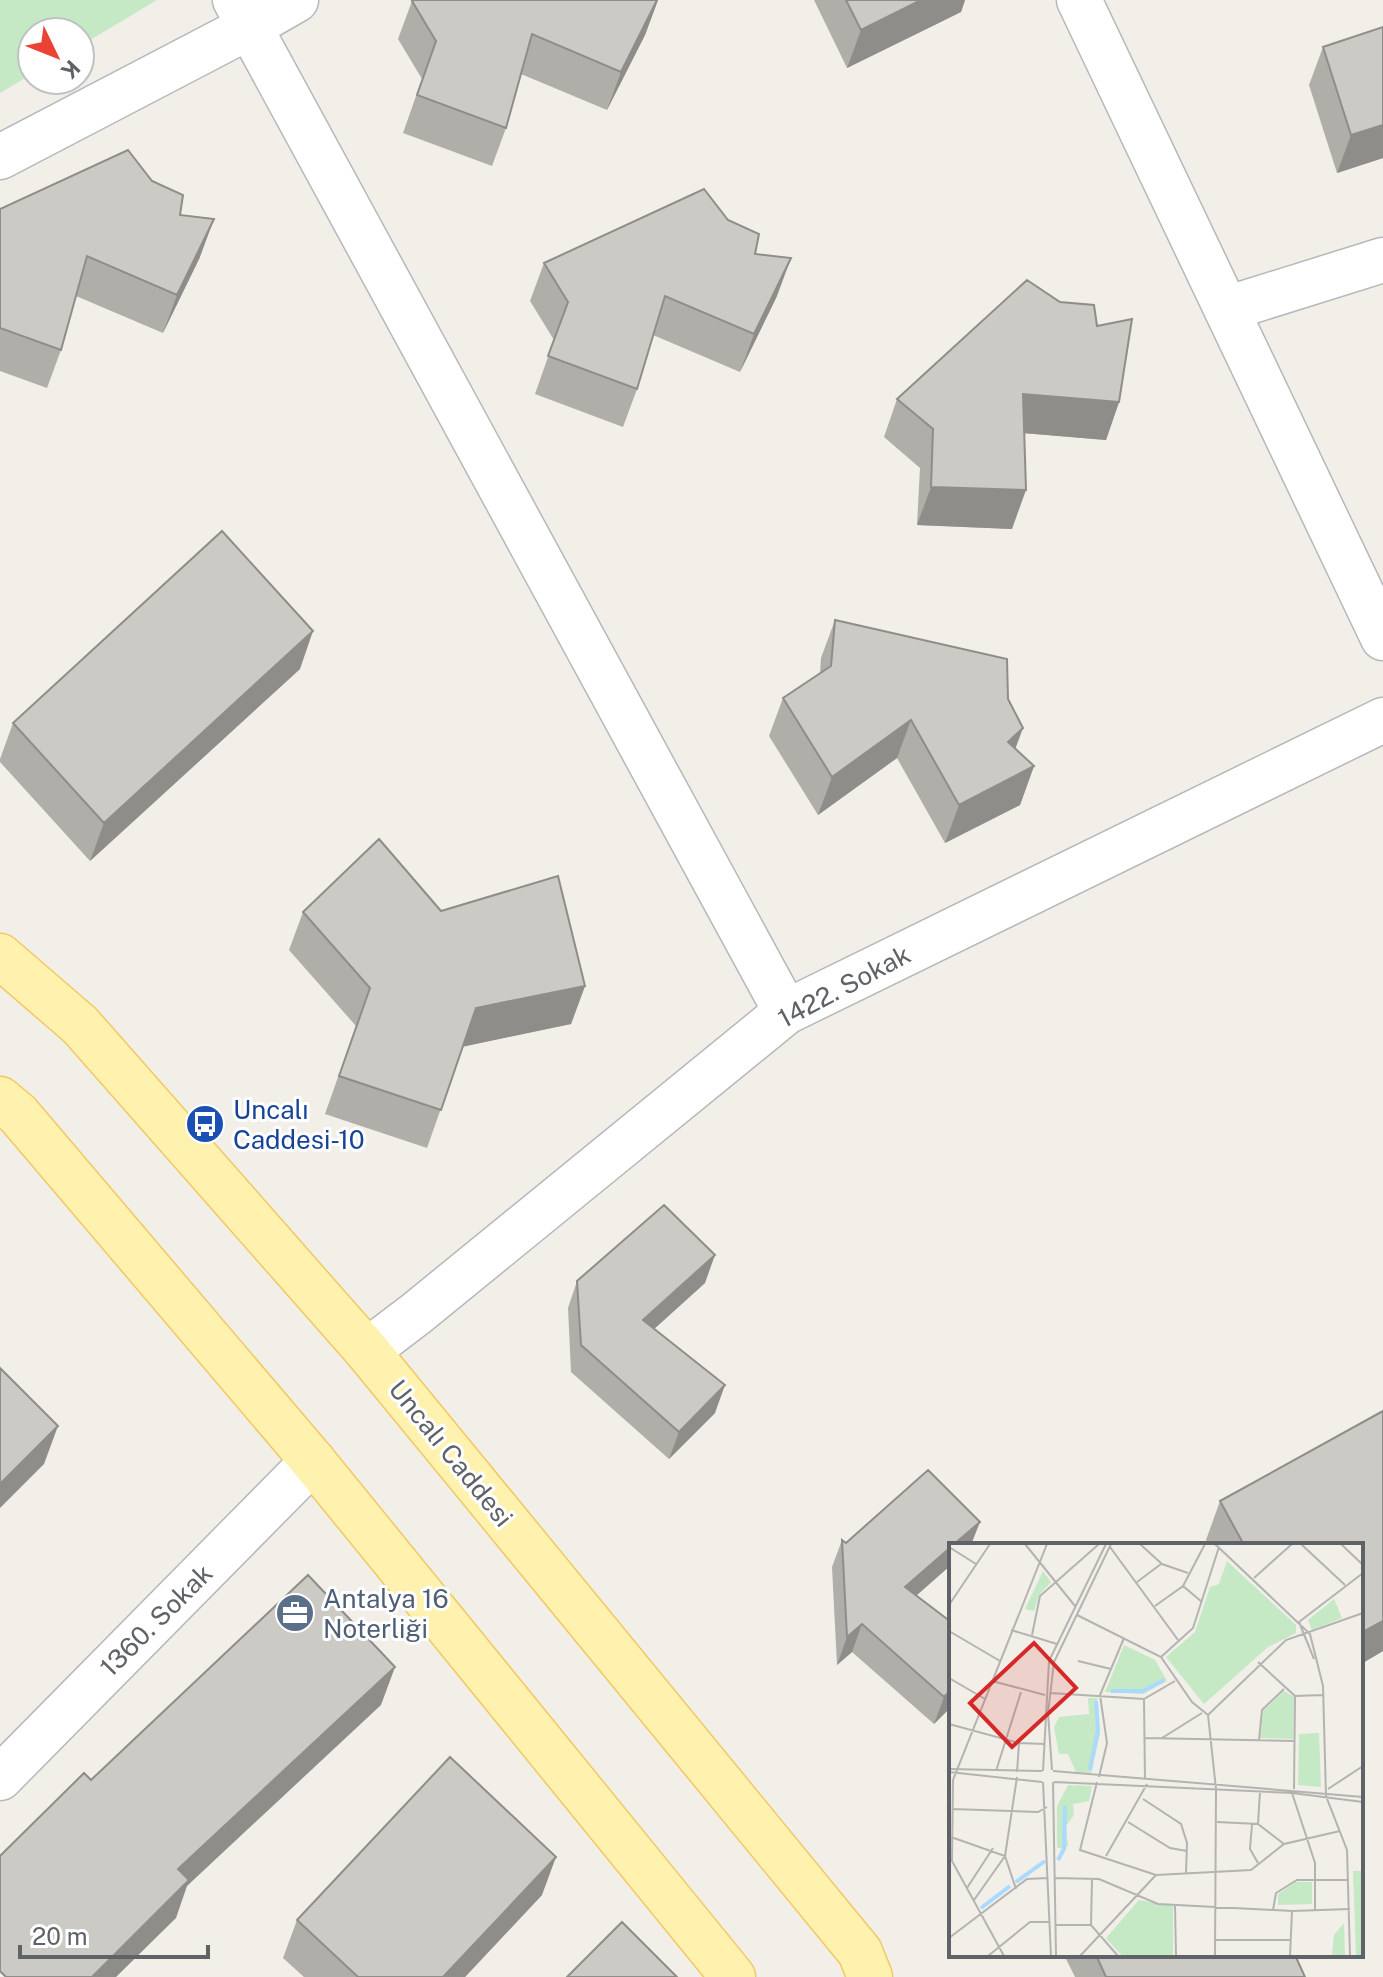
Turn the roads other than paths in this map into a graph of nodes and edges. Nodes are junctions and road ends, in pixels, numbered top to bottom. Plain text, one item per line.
1 (296, 0) edge
2 (1079, 0) edge
3 (242, 14) edge
4 (0, 157) edge
5 (1383, 260) edge
6 (1226, 309) junction
7 (1383, 638) edge
8 (1383, 720) edge
9 (0, 956) edge
10 (786, 1012) junction
11 (0, 1099) edge
12 (367, 1351) junction
13 (313, 1461) junction
14 (0, 1778) edge
15 (733, 1977) edge
16 (870, 1977) edge

1 - 3 street
2 - 6 street
3 - 4 street
3 - 10 street
5 - 6 street
6 - 7 street
8 - 10 street, 1422. Sokak
9 - 12 main road, Uncalı Caddesi
10 - 12 street, 1422. Sokak
11 - 13 main road
12 - 16 main road, Uncalı Caddesi
13 - 14 street, 1360. Sokak
13 - 15 main road

